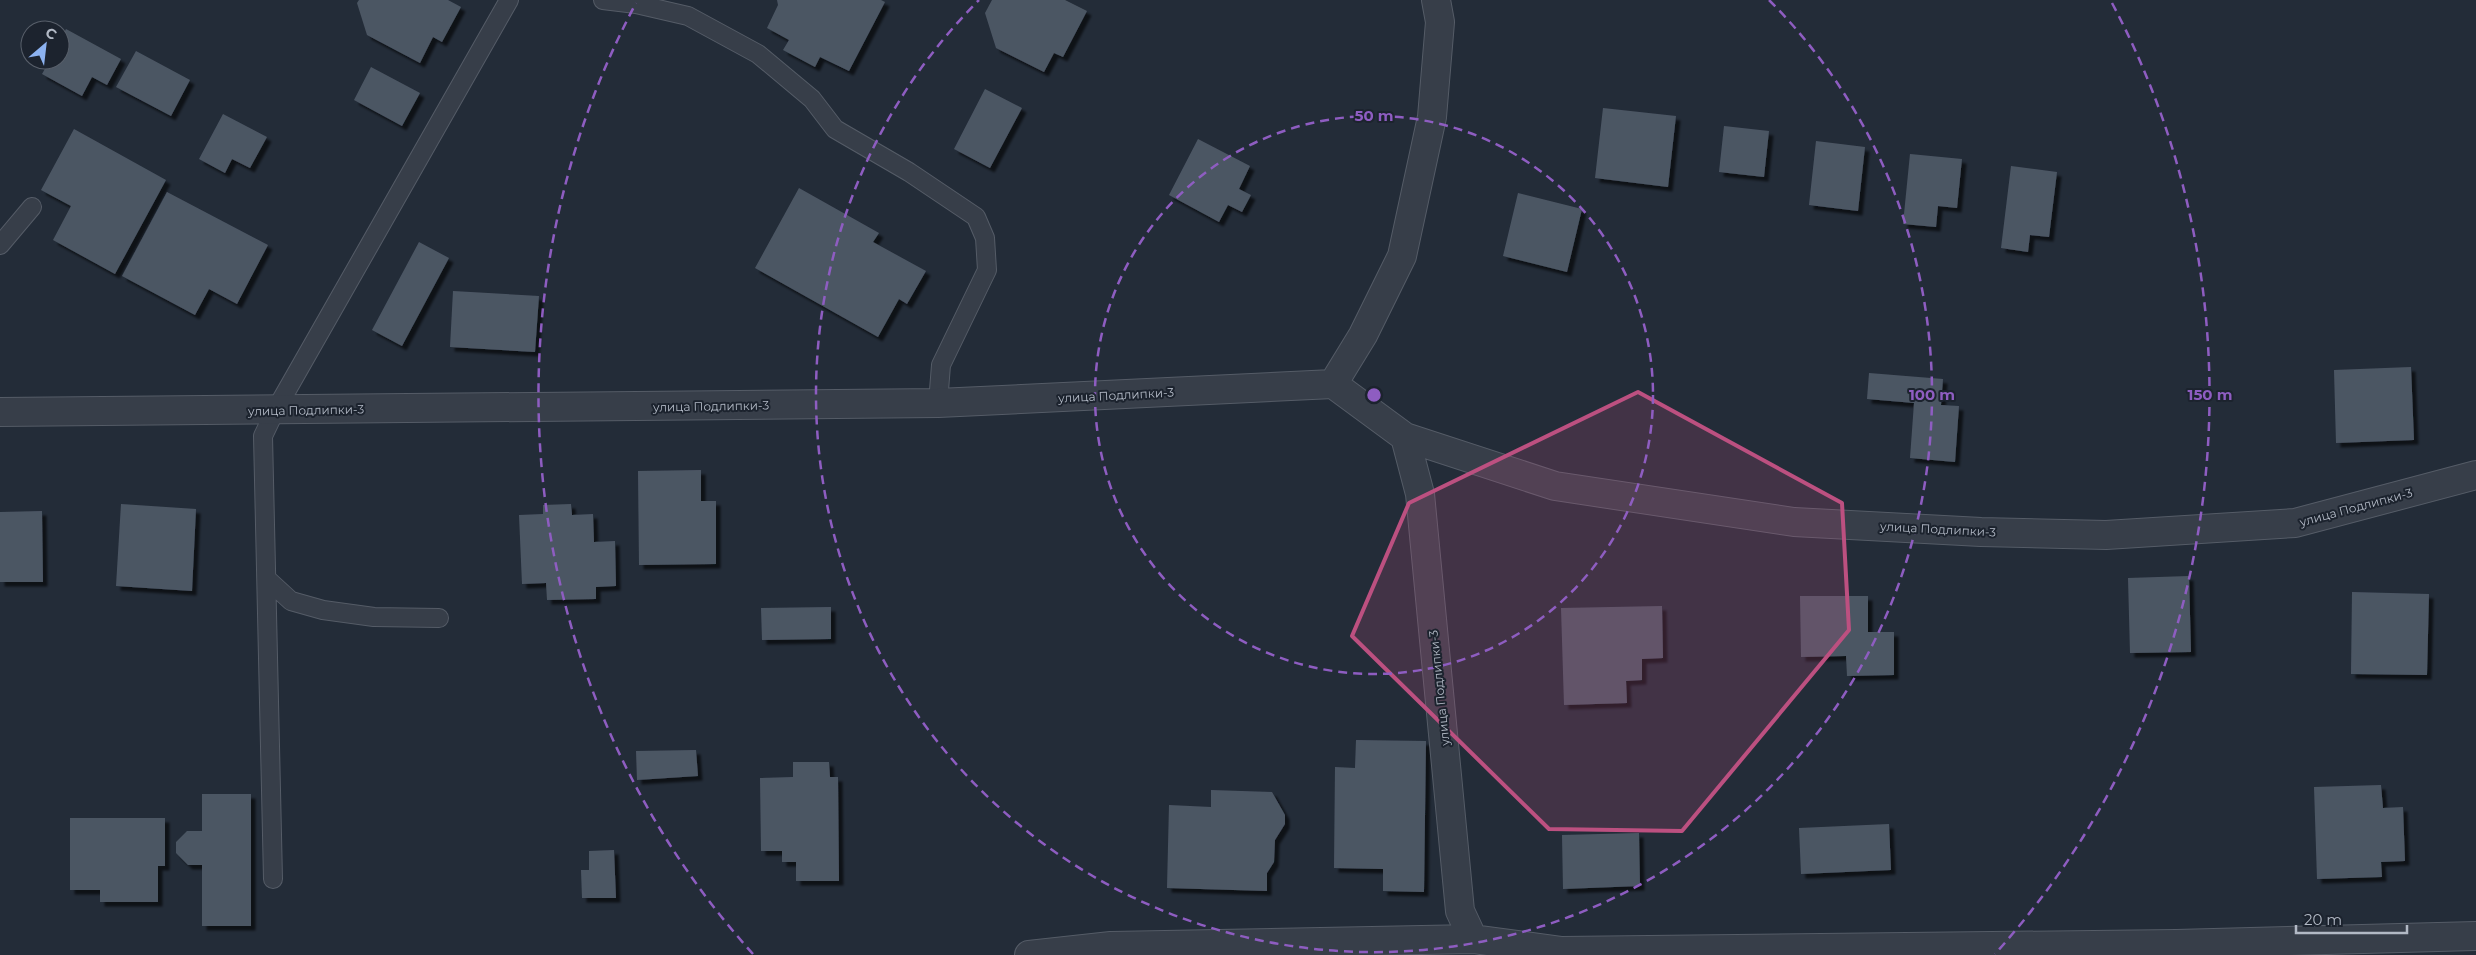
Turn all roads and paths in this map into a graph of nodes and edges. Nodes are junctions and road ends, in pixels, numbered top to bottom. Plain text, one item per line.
1 (509, 0) edge
2 (603, 0) edge
3 (1436, 0) edge
4 (32, 207) dead end
5 (0, 245) edge
6 (1333, 384) junction
7 (938, 403) junction
8 (275, 410) junction
9 (0, 412) edge
10 (1405, 437) junction
11 (2476, 475) edge
12 (266, 579) junction
13 (439, 618) dead end
14 (273, 879) dead end
15 (2476, 936) edge
16 (1477, 947) edge
17 (1029, 955) edge

1 - 8 lane
2 - 7 lane
3 - 6 street
4 - 5 lane
6 - 7 street, улица Подлипки-3
6 - 10 street, улица Подлипки-3
7 - 8 street, улица Подлипки-3
8 - 9 street, улица Подлипки-3
8 - 12 lane
10 - 11 street, улица Подлипки-3
10 - 16 street, улица Подлипки-3
12 - 13 lane
12 - 14 lane
15 - 16 street
16 - 17 street

